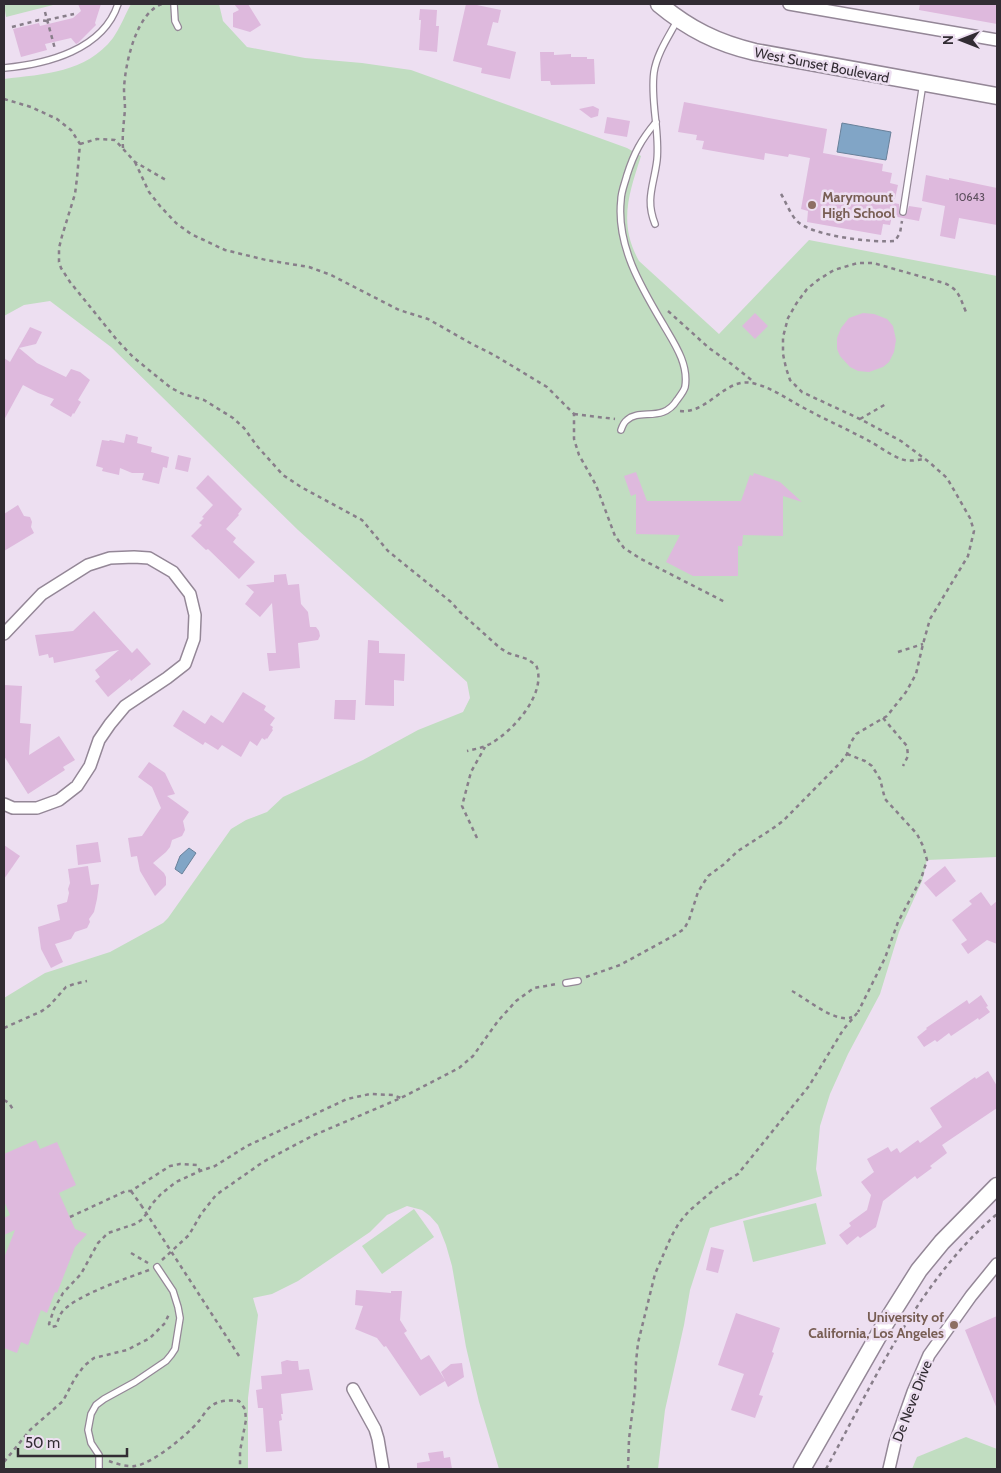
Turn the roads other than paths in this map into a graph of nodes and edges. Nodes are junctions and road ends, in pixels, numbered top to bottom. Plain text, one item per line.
1 (118, 4) edge
2 (174, 4) edge
3 (659, 4) edge
4 (789, 4) edge
5 (678, 20) junction
6 (178, 27) dead end
7 (997, 40) edge
8 (4, 68) edge
9 (923, 83) junction
10 (997, 96) edge
11 (656, 122) junction
12 (903, 212) road end
13 (654, 224) dead end
14 (621, 430) dead end
15 (4, 634) edge
16 (4, 804) edge
17 (578, 981) road end
18 (566, 983) road end
19 (997, 1186) edge
20 (997, 1264) edge
21 (157, 1267) road end
22 (353, 1389) dead end
23 (99, 1469) edge
24 (383, 1469) edge
25 (802, 1469) edge
26 (889, 1469) edge

1 - 8 lane
2 - 6 lane
3 - 5 main road, West Sunset Boulevard
4 - 7 street
5 - 9 main road, West Sunset Boulevard
5 - 11 lane
9 - 10 main road, West Sunset Boulevard
9 - 12 lane
11 - 13 lane
11 - 14 lane
15 - 16 street
17 - 18 lane
19 - 25 main road
20 - 26 street, De Neve Drive
21 - 23 lane
22 - 24 street

